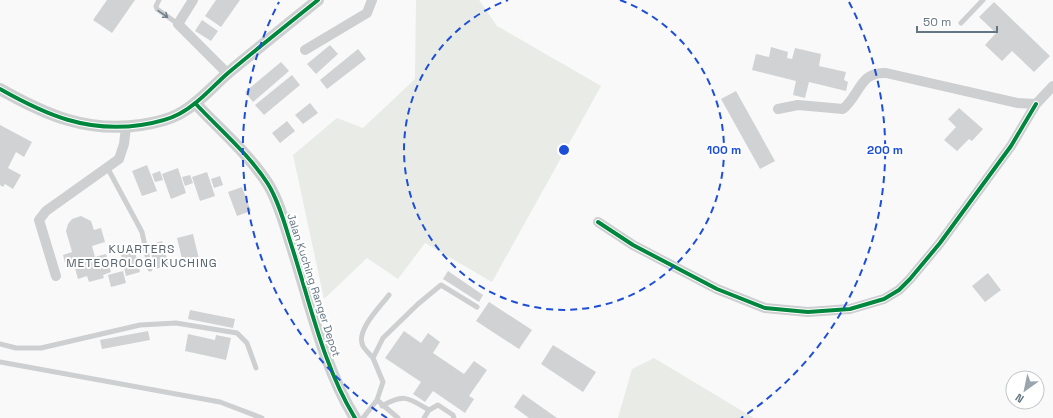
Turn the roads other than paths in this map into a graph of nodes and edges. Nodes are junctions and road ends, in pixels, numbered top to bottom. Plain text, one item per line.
1 (159, 0) edge
2 (193, 0) edge
3 (318, 0) edge
4 (372, 0) edge
5 (983, 0) edge
6 (961, 23) dead end
7 (178, 24) junction
8 (305, 50) dead end
9 (228, 74) junction
10 (1053, 86) edge
11 (0, 89) edge
12 (195, 103) junction
13 (1036, 104) junction
14 (778, 110) dead end
15 (126, 127) junction
16 (107, 167) junction
17 (598, 222) dead end
18 (150, 269) dead end
19 (56, 276) dead end
20 (389, 295) dead end
21 (477, 307) dead end
22 (0, 344) edge
23 (373, 358) junction
24 (0, 362) edge
25 (256, 368) dead end
26 (377, 400) junction
27 (382, 406) junction
28 (429, 410) junction
29 (262, 418) edge
30 (355, 418) edge
31 (363, 418) edge
32 (398, 418) edge
33 (424, 418) edge
34 (454, 418) edge

1 -> 7 lane
2 - 7 street
3 - 9 street
4 - 8 street
5 - 6 lane
7 - 9 street
9 - 12 street
10 - 13 street
11 - 15 street
12 - 15 street
12 - 30 street, Jalan Kuching Ranger Depot
13 - 14 street
13 - 17 street
15 - 16 street
16 - 18 lane
16 - 19 street
20 - 23 lane
21 - 23 lane
22 - 25 lane
23 - 26 lane
24 - 29 lane
26 - 27 lane
26 - 31 lane
27 - 28 lane
27 - 32 lane
28 - 33 lane
28 - 34 lane

